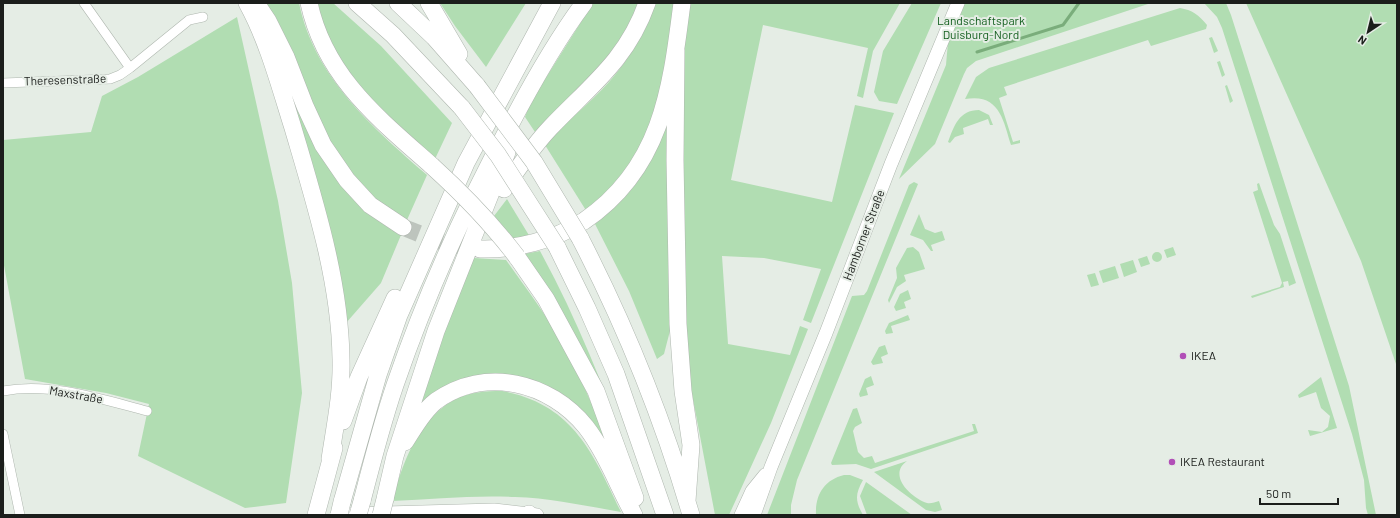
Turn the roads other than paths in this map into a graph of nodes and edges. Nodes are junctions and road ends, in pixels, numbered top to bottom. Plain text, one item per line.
1 (84, 3) edge
2 (246, 3) edge
3 (256, 3) edge
4 (309, 3) edge
5 (357, 3) edge
6 (398, 3) edge
7 (429, 3) edge
8 (552, 3) edge
9 (560, 3) edge
10 (584, 3) edge
11 (647, 3) edge
12 (682, 3) edge
13 (958, 3) edge
14 (203, 17) dead end
15 (676, 50) junction
16 (130, 68) junction
17 (513, 78) junction
18 (3, 83) edge
19 (532, 84) junction
20 (477, 86) junction
21 (443, 212) junction
22 (403, 227) tunnel mouth
23 (478, 227) junction
24 (480, 249) tunnel mouth
25 (3, 391) edge
26 (147, 411) dead end
27 (3, 434) edge
28 (395, 456) junction
29 (330, 459) junction
30 (770, 467) junction
31 (383, 507) edge
32 (340, 508) edge
33 (360, 508) edge
34 (689, 508) edge
35 (317, 509) edge
36 (636, 512) edge
37 (665, 514) edge
38 (20, 515) edge
39 (331, 515) edge
40 (531, 515) edge
41 (741, 515) edge
42 (754, 515) edge

1 - 16 street
2 - 29 highway
3 - 22 highway
4 - 36 highway, bridge
5 - 37 highway, bridge
6 - 20 highway
7 - 20 highway
8 - 17 highway
9 - 17 highway
10 - 19 highway
11 - 23 highway
12 - 15 highway
13 - 30 street, Hamborner Straße
14 - 16 street, Theresenstraße
15 - 24 highway
15 - 34 highway
16 - 18 street, Theresenstraße
17 - 21 highway
19 - 23 highway
19 - 33 highway
20 - 34 highway, bridge
21 - 29 highway
21 - 32 highway
23 - 28 highway
25 - 26 street, Maxstraße
27 - 38 street
28 - 31 highway
28 - 36 highway
29 - 35 highway
30 - 41 street, Hamborner Straße
30 - 42 street, Hamborner Straße
39 - 40 street

